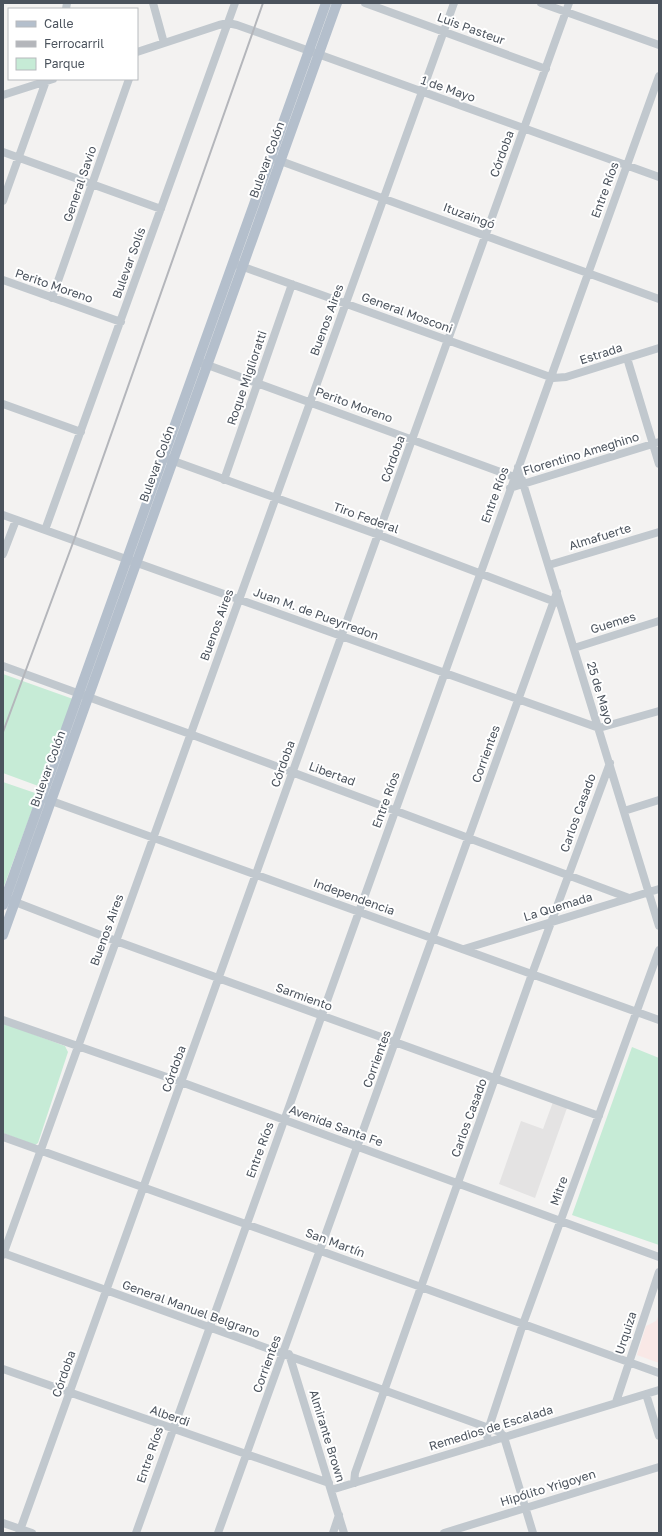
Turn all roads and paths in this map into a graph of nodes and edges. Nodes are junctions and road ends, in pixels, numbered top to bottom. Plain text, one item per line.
1 (153, 3) edge
2 (236, 3) edge
3 (326, 3) edge
4 (337, 3) edge
5 (365, 3) edge
6 (454, 3) edge
7 (541, 3) edge
8 (569, 3) edge
9 (566, 12) junction
10 (228, 24) junction
11 (443, 32) junction
12 (164, 43) junction
13 (659, 45) edge
14 (138, 53) edge
15 (313, 53) junction
16 (546, 69) junction
17 (659, 76) edge
18 (49, 80) edge
19 (129, 80) edge
20 (422, 92) junction
21 (3, 95) edge
22 (524, 129) junction
23 (3, 152) edge
24 (18, 158) junction
25 (276, 159) junction
26 (627, 166) junction
27 (659, 177) edge
28 (92, 184) junction
29 (383, 198) junction
30 (3, 201) edge
31 (161, 209) junction
32 (486, 235) junction
33 (237, 265) junction
34 (589, 272) junction
35 (3, 280) edge
36 (292, 284) junction
37 (52, 298) junction
38 (659, 299) edge
39 (345, 304) junction
40 (121, 322) junction
41 (448, 341) junction
42 (659, 348) edge
43 (627, 358) junction
44 (197, 361) junction
45 (207, 365) junction
46 (550, 377) junction
47 (258, 383) junction
48 (310, 402) junction
49 (3, 404) edge
50 (81, 432) junction
51 (413, 439) junction
52 (656, 443) edge
53 (162, 457) junction
54 (172, 461) junction
55 (659, 464) edge
56 (518, 467) junction
57 (514, 477) junction
58 (224, 480) junction
59 (523, 484) junction
60 (510, 488) junction
61 (275, 499) junction
62 (3, 515) edge
63 (16, 520) junction
64 (45, 530) junction
65 (659, 532) edge
66 (378, 535) junction
67 (3, 554) edge
68 (131, 561) junction
69 (549, 565) junction
70 (480, 574) junction
71 (239, 600) junction
72 (557, 603) junction
73 (659, 622) edge
74 (342, 637) junction
75 (574, 648) junction
76 (3, 666) edge
77 (444, 673) junction
78 (83, 695) junction
79 (519, 700) junction
80 (659, 711) edge
81 (598, 728) junction
82 (190, 734) junction
83 (610, 763) junction
84 (293, 773) junction
85 (46, 799) junction
86 (659, 800) edge
87 (395, 810) junction
88 (624, 811) junction
89 (153, 837) junction
90 (469, 838) junction
91 (256, 874) junction
92 (569, 875) junction
93 (659, 889) edge
94 (648, 892) junction
95 (629, 898) junction
96 (7, 901) edge
97 (359, 912) junction
98 (552, 921) junction
99 (659, 926) edge
100 (3, 935) edge
101 (433, 938) junction
102 (116, 942) junction
103 (464, 949) junction
104 (659, 950) edge
105 (532, 974) junction
106 (219, 978) junction
107 (637, 1012) junction
108 (321, 1016) junction
109 (3, 1020) edge
110 (659, 1020) edge
111 (396, 1042) junction
112 (78, 1046) junction
113 (496, 1078) junction
114 (182, 1082) junction
115 (599, 1116) junction
116 (284, 1120) junction
117 (3, 1137) edge
118 (358, 1147) junction
119 (41, 1151) junction
120 (458, 1184) junction
121 (143, 1188) junction
122 (561, 1221) junction
123 (246, 1224) junction
124 (321, 1251) junction
125 (3, 1254) edge
126 (659, 1257) edge
127 (659, 1272) edge
128 (421, 1286) junction
129 (106, 1290) junction
130 (523, 1324) junction
131 (209, 1328) junction
132 (286, 1353) junction
133 (629, 1363) junction
134 (3, 1369) edge
135 (659, 1373) edge
136 (385, 1390) junction
137 (659, 1390) edge
138 (70, 1393) junction
139 (646, 1394) junction
140 (616, 1402) junction
141 (488, 1427) junction
142 (172, 1429) junction
143 (659, 1436) edge
144 (504, 1437) junction
145 (489, 1442) junction
146 (246, 1455) junction
147 (659, 1467) edge
148 (354, 1482) junction
149 (330, 1486) junction
150 (526, 1508) junction
151 (339, 1515) junction
152 (3, 1523) edge
153 (20, 1531) edge
154 (32, 1533) edge
155 (136, 1533) edge
156 (218, 1533) edge
157 (333, 1533) edge
158 (344, 1533) edge
159 (444, 1533) edge
160 (533, 1533) edge

1 - 12 street
2 - 10 street, Bulevar Solís
3 - 15 main road, Bulevar Colón
4 - 15 main road, Bulevar Colón
5 - 11 street, Luis Pasteur
6 - 11 street, Buenos Aires
7 - 9 street
8 - 9 street, Córdoba
9 - 13 street
9 - 16 street, Córdoba
10 - 12 street
10 - 15 street, 1 de Mayo
10 - 31 street, Bulevar Solís
11 - 16 street, Luis Pasteur
11 - 20 street, Buenos Aires
12 - 14 street
15 - 20 street, 1 de Mayo
15 - 25 main road, Bulevar Colón
16 - 22 street, Córdoba
17 - 26 street, Entre Ríos
18 - 21 street
18 - 24 street
19 - 28 street, General Savio
20 - 22 street, 1 de Mayo
20 - 29 street, Buenos Aires
22 - 26 street, 1 de Mayo
22 - 32 street, Córdoba
23 - 24 street
24 - 28 street
24 - 30 street
25 - 29 street, Ituzaingó
25 - 33 main road, Bulevar Colón
26 - 27 street, 1 de Mayo
26 - 34 street, Entre Ríos
28 - 31 street
28 - 37 street, General Savio
29 - 32 street, Ituzaingó
29 - 39 street, Buenos Aires
31 - 40 street, Bulevar Solís
32 - 34 street, Ituzaingó
32 - 41 street, Córdoba
33 - 36 street, General Mosconi
33 - 44 main road, Bulevar Colón
33 - 45 main road, Bulevar Colón
34 - 38 street, Ituzaingó
34 - 46 street, Entre Ríos
35 - 37 street, Perito Moreno
36 - 39 street, General Mosconi
36 - 47 street, Roque Miglioratti
37 - 40 street, Perito Moreno
39 - 41 street, General Mosconi
39 - 48 street, Buenos Aires
40 - 50 street, Bulevar Solís
41 - 46 street, General Mosconi
41 - 51 street, Córdoba
42 - 43 street, Estrada
43 - 46 street, Estrada
43 - 52 street
44 - 45 street, Perito Moreno
44 - 53 main road, Bulevar Colón
45 - 47 street, Perito Moreno
45 - 54 main road, Bulevar Colón
46 - 56 street, Entre Ríos
47 - 48 street, Perito Moreno
47 - 58 street, Roque Miglioratti
48 - 51 street, Perito Moreno
48 - 61 street, Buenos Aires
49 - 50 street
50 - 64 street, Bulevar Solís
51 - 57 street, Perito Moreno
51 - 66 street, Córdoba
52 - 55 street
52 - 59 street, Florentino Ameghino
53 - 54 street, Tiro Federal
53 - 68 main road, Bulevar Colón
54 - 58 street, Tiro Federal
54 - 68 main road, Bulevar Colón
56 - 57 street, Entre Ríos
56 - 59 street, 25 de Mayo
57 - 59 street, Perito Moreno
57 - 60 street, Entre Ríos
58 - 61 street, Tiro Federal
59 - 60 street, Florentino Ameghino
59 - 69 street, 25 de Mayo
60 - 70 street, Entre Ríos
61 - 66 street, Tiro Federal
61 - 71 street, Buenos Aires
62 - 63 street, Juan M. de Pueyrredon
63 - 64 street, Juan M. de Pueyrredon
63 - 67 street
64 - 68 street, Juan M. de Pueyrredon
65 - 69 street, Almafuerte
66 - 70 street, Tiro Federal
66 - 74 street, Córdoba
68 - 71 street, Juan M. de Pueyrredon
68 - 78 main road, Bulevar Colón
69 - 72 street, 25 de Mayo
70 - 72 street, Tiro Federal
70 - 77 street, Entre Ríos
71 - 74 street, Juan M. de Pueyrredon
71 - 82 street, Buenos Aires
72 - 75 street, 25 de Mayo
72 - 79 street, Corrientes
73 - 75 street, Guemes
74 - 77 street, Juan M. de Pueyrredon
74 - 84 street, Córdoba
75 - 81 street, 25 de Mayo
76 - 78 street, Libertad
77 - 79 street, Juan M. de Pueyrredon
77 - 87 street, Entre Ríos
78 - 82 street, Libertad
78 - 85 main road, Bulevar Colón
79 - 81 street, Juan M. de Pueyrredon
79 - 90 street, Corrientes
80 - 81 street
81 - 83 street, 25 de Mayo
82 - 84 street, Libertad
82 - 89 street, Buenos Aires
83 - 88 street, 25 de Mayo
83 - 92 street, Carlos Casado
84 - 87 street, Libertad
84 - 91 street, Córdoba
85 - 89 street, Independencia
85 - 96 main road, Bulevar Colón
86 - 88 street
87 - 90 street, Libertad
87 - 97 street, Entre Ríos
88 - 94 street, 25 de Mayo
89 - 91 street, Independencia
89 - 102 street, Buenos Aires
90 - 92 street, Libertad
90 - 101 street, Corrientes
91 - 97 street, Independencia
91 - 106 street, Córdoba
92 - 95 street, Libertad
92 - 98 street, Carlos Casado
93 - 94 street, La Quemada
94 - 95 street, La Quemada
94 - 99 street, 25 de Mayo
95 - 98 street, La Quemada
96 - 100 main road, Bulevar Colón
96 - 102 street, Sarmiento
97 - 101 street, Independencia
97 - 108 street, Entre Ríos
98 - 103 street, La Quemada
98 - 105 street, Carlos Casado
101 - 103 street, Independencia
101 - 111 street, Corrientes
102 - 106 street, Sarmiento
102 - 112 street, Buenos Aires
103 - 105 street, Independencia
104 - 107 street, Mitre
105 - 107 street, Independencia
105 - 113 street, Carlos Casado
106 - 108 street, Sarmiento
106 - 114 street, Córdoba
107 - 110 street, Independencia
107 - 115 street, Mitre
108 - 111 street, Sarmiento
108 - 116 street, Entre Ríos
109 - 112 street, Avenida Santa Fe
111 - 113 street, Sarmiento
111 - 118 street, Corrientes
112 - 114 street, Avenida Santa Fe
112 - 119 street, Buenos Aires
113 - 115 street, Sarmiento
113 - 120 street, Carlos Casado
114 - 116 street, Avenida Santa Fe
114 - 121 street, Córdoba
115 - 122 street, Mitre
116 - 118 street, Avenida Santa Fe
116 - 123 street, Entre Ríos
117 - 119 street, San Martín
118 - 120 street, Avenida Santa Fe
118 - 124 street, Corrientes
119 - 121 street, San Martín
119 - 125 street, Buenos Aires
120 - 122 street, Avenida Santa Fe
120 - 128 street, Carlos Casado
121 - 123 street, San Martín
121 - 129 street, Córdoba
122 - 126 street, Avenida Santa Fe
122 - 130 street, Mitre
123 - 124 street, San Martín
123 - 131 street, Entre Ríos
124 - 128 street, San Martín
124 - 132 street, Corrientes
125 - 129 street, General Manuel Belgrano
127 - 133 street, Urquiza
128 - 130 street, San Martín
128 - 136 street, Carlos Casado
129 - 131 street, General Manuel Belgrano
129 - 138 street, Córdoba
130 - 133 street, San Martín
130 - 141 street, Mitre
131 - 132 street, General Manuel Belgrano
131 - 142 street, Entre Ríos
132 - 136 street, General Manuel Belgrano
132 - 146 street, Corrientes
132 - 149 street, Almirante Brown
133 - 135 street, San Martín
133 - 140 street, Urquiza
134 - 138 street, Alberdi
136 - 141 street, General Manuel Belgrano
136 - 148 street, Carlos Casado
137 - 139 street, Remedios de Escalada
138 - 142 street, Alberdi
138 - 153 street, Córdoba
139 - 140 street, Remedios de Escalada
139 - 143 street
140 - 144 street, Remedios de Escalada
141 - 144 street, General Manuel Belgrano
141 - 145 street, Mitre
142 - 146 street, Alberdi
142 - 155 street, Entre Ríos
144 - 145 street, Remedios de Escalada
144 - 150 street
145 - 148 street, Remedios de Escalada
146 - 149 street, Alberdi
146 - 156 street, Corrientes
147 - 150 street, Hipólito Yrigoyen
148 - 149 street, Remedios de Escalada
149 - 151 street, Almirante Brown
150 - 159 street, Hipólito Yrigoyen
150 - 160 street
151 - 157 street
151 - 158 street, Almirante Brown
152 - 153 street
153 - 154 street

